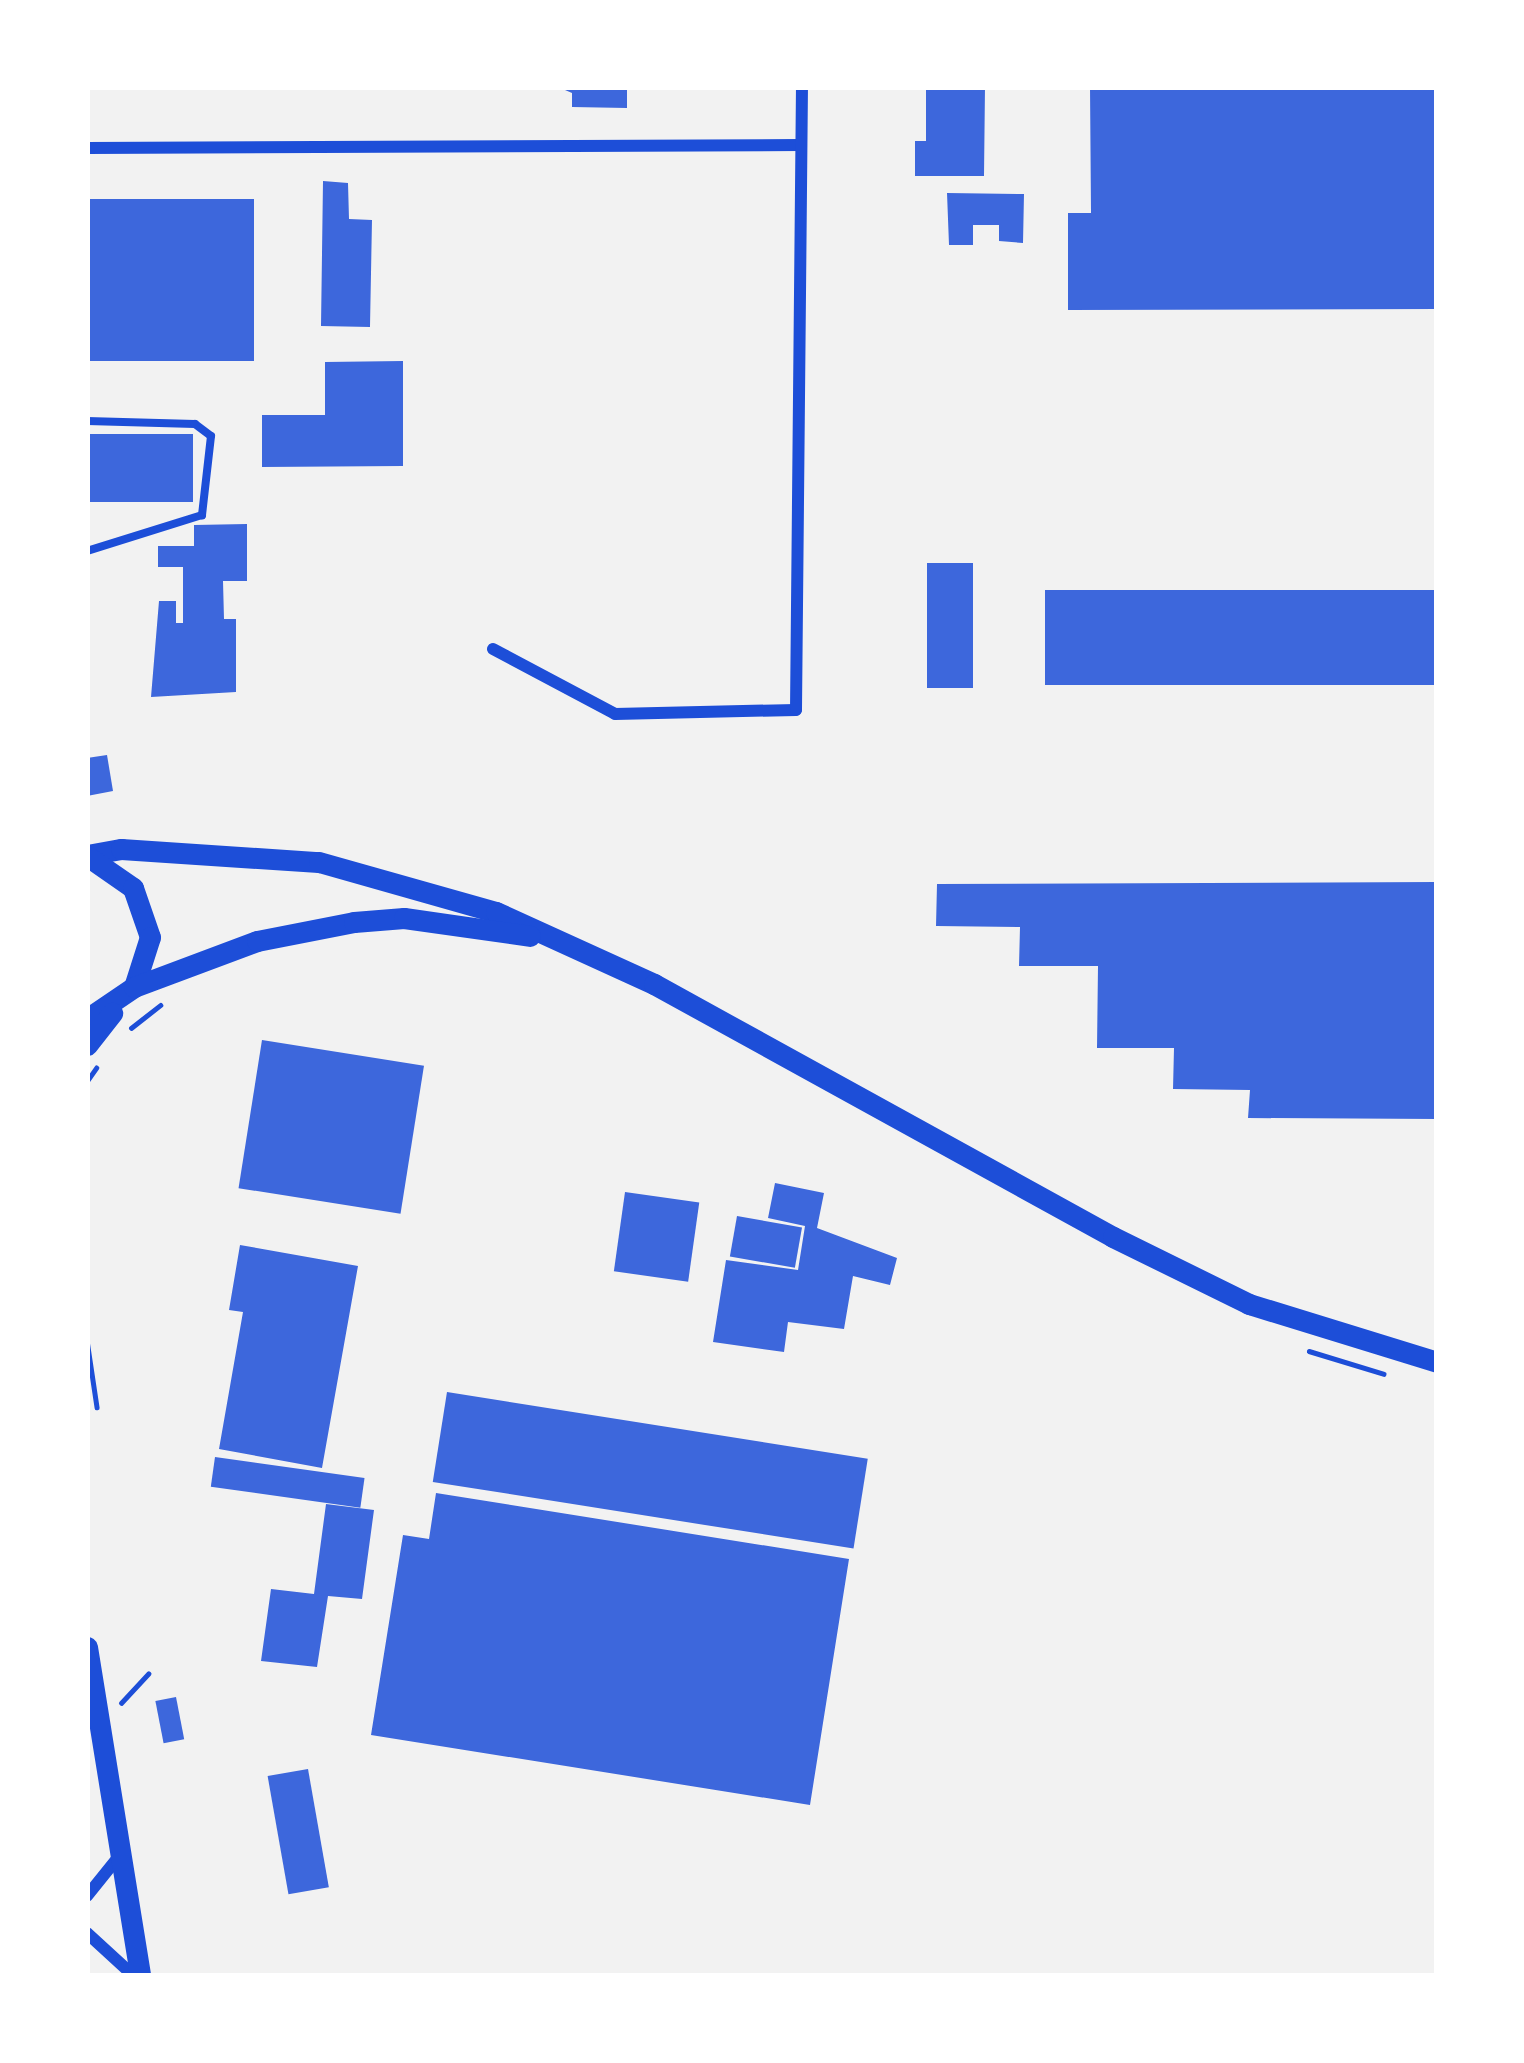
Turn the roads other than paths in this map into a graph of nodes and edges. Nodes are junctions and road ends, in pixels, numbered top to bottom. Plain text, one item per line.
1 (802, 87) edge
2 (800, 145) junction
3 (87, 148) edge
4 (87, 421) edge
5 (87, 551) edge
6 (493, 649) dead end
7 (87, 856) edge
8 (566, 942) junction
9 (127, 994) junction
10 (87, 1019) edge
11 (96, 1051) edge
12 (1437, 1362) edge
13 (87, 1647) edge
14 (90, 1685) edge
15 (121, 1854) junction
16 (87, 1896) edge
17 (87, 1933) edge
18 (137, 1976) edge

1 - 2 street
2 - 3 street
2 - 6 street
4 - 5 lane
7 - 8 main road
7 - 9 main road
8 - 9 main road
8 - 12 main road
9 - 10 main road
9 - 11 main road
13 - 14 main road
14 - 15 main road
15 - 16 street
15 - 18 main road
17 - 18 street

